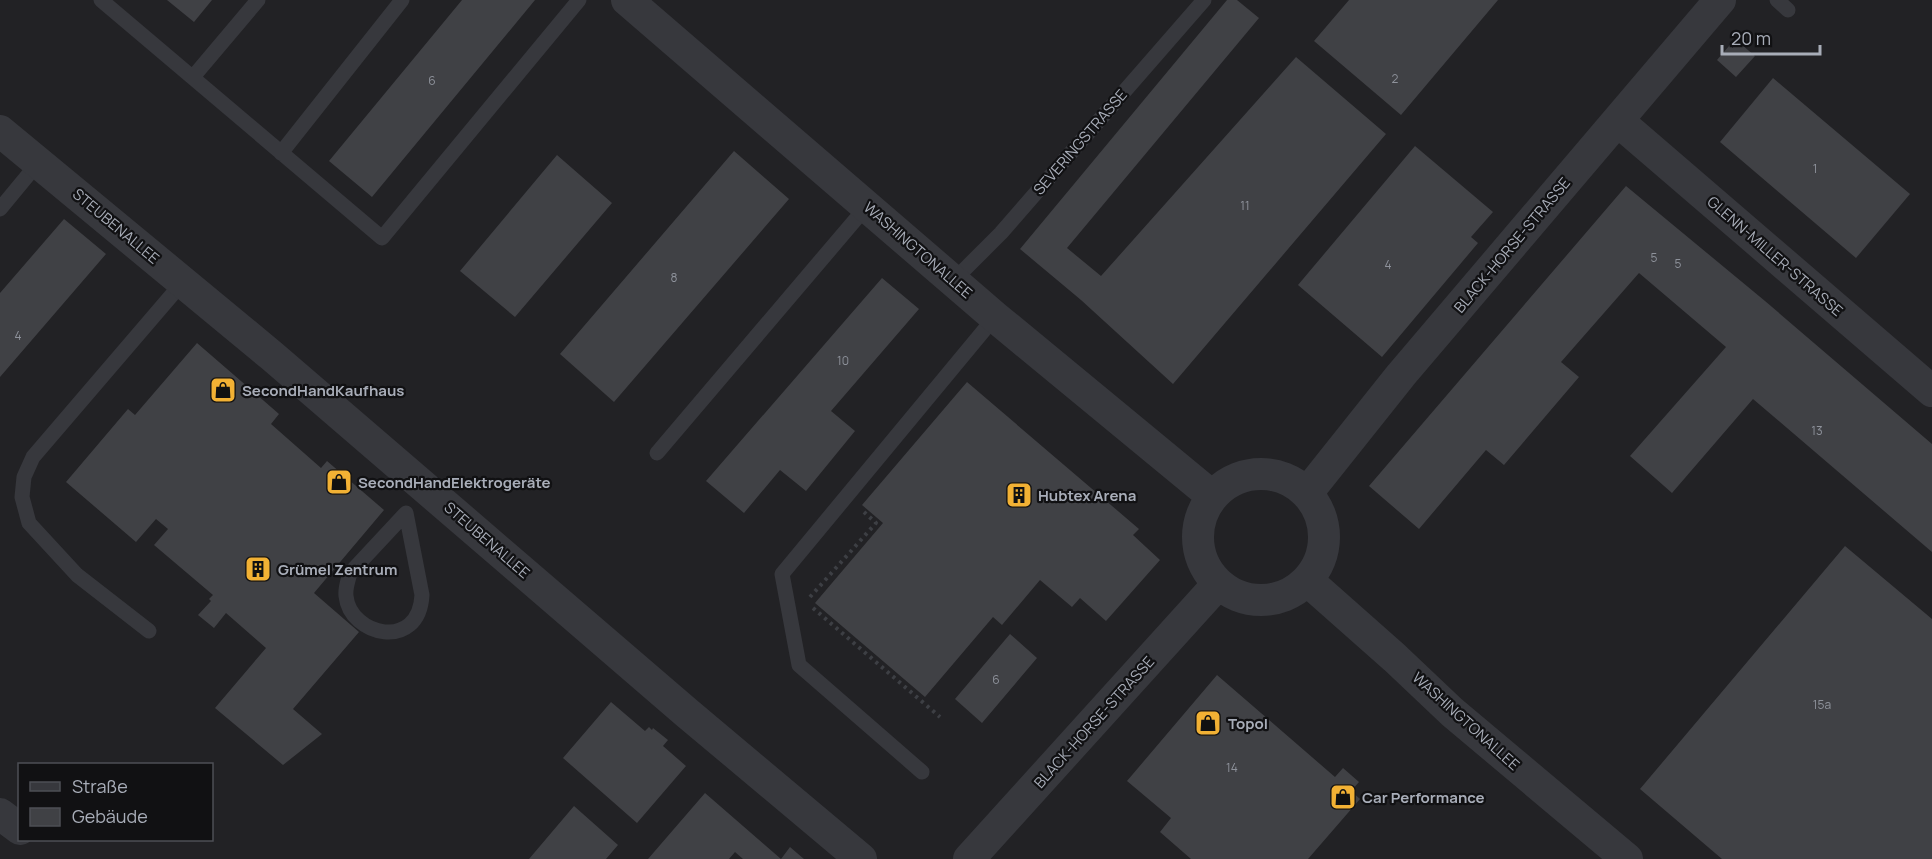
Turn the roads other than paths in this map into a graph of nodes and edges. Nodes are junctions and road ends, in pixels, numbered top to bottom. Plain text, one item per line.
1 (101, 0) edge
2 (258, 0) edge
3 (402, 0) edge
4 (579, 0) edge
5 (627, 0) edge
6 (1204, 0) edge
7 (1720, 0) edge
8 (194, 77) junction
9 (1618, 121) junction
10 (0, 131) edge
11 (281, 153) junction
12 (38, 163) junction
13 (867, 206) junction
14 (0, 210) edge
15 (954, 280) junction
16 (183, 282) junction
17 (995, 317) junction
18 (1932, 391) edge
19 (657, 453) dead end
20 (1307, 493) junction
21 (1212, 496) junction
22 (416, 500) junction
23 (1308, 581) junction
24 (1218, 584) junction
25 (149, 631) dead end
26 (921, 772) dead end
27 (0, 814) edge
28 (18, 828) edge
29 (861, 859) edge
30 (969, 859) edge
31 (1626, 859) edge

1 - 8 lane
2 - 8 lane
3 - 11 lane
4 - 11 lane
5 - 13 street, WASHINGTONALLEE
6 - 15 lane, SEVERINGSTRASSE
7 - 9 street, BLACK-HORSE-STRASSE
8 - 11 lane
9 - 18 street, GLENN-MILLER-STRASSE
9 - 20 street, BLACK-HORSE-STRASSE
10 - 12 street, STEUBENALLEE
12 - 14 lane
12 - 16 street, STEUBENALLEE
13 - 15 street, WASHINGTONALLEE
13 - 19 lane
15 - 17 street, WASHINGTONALLEE
16 - 22 street, STEUBENALLEE
16 - 25 lane
17 - 21 street, WASHINGTONALLEE
17 - 26 lane
20 - 21 street
20 - 23 street
21 - 24 street
22 - 22 lane
22 - 29 street, STEUBENALLEE
23 - 24 street
23 - 31 street, WASHINGTONALLEE
24 - 30 street, BLACK-HORSE-STRASSE
27 - 28 street

